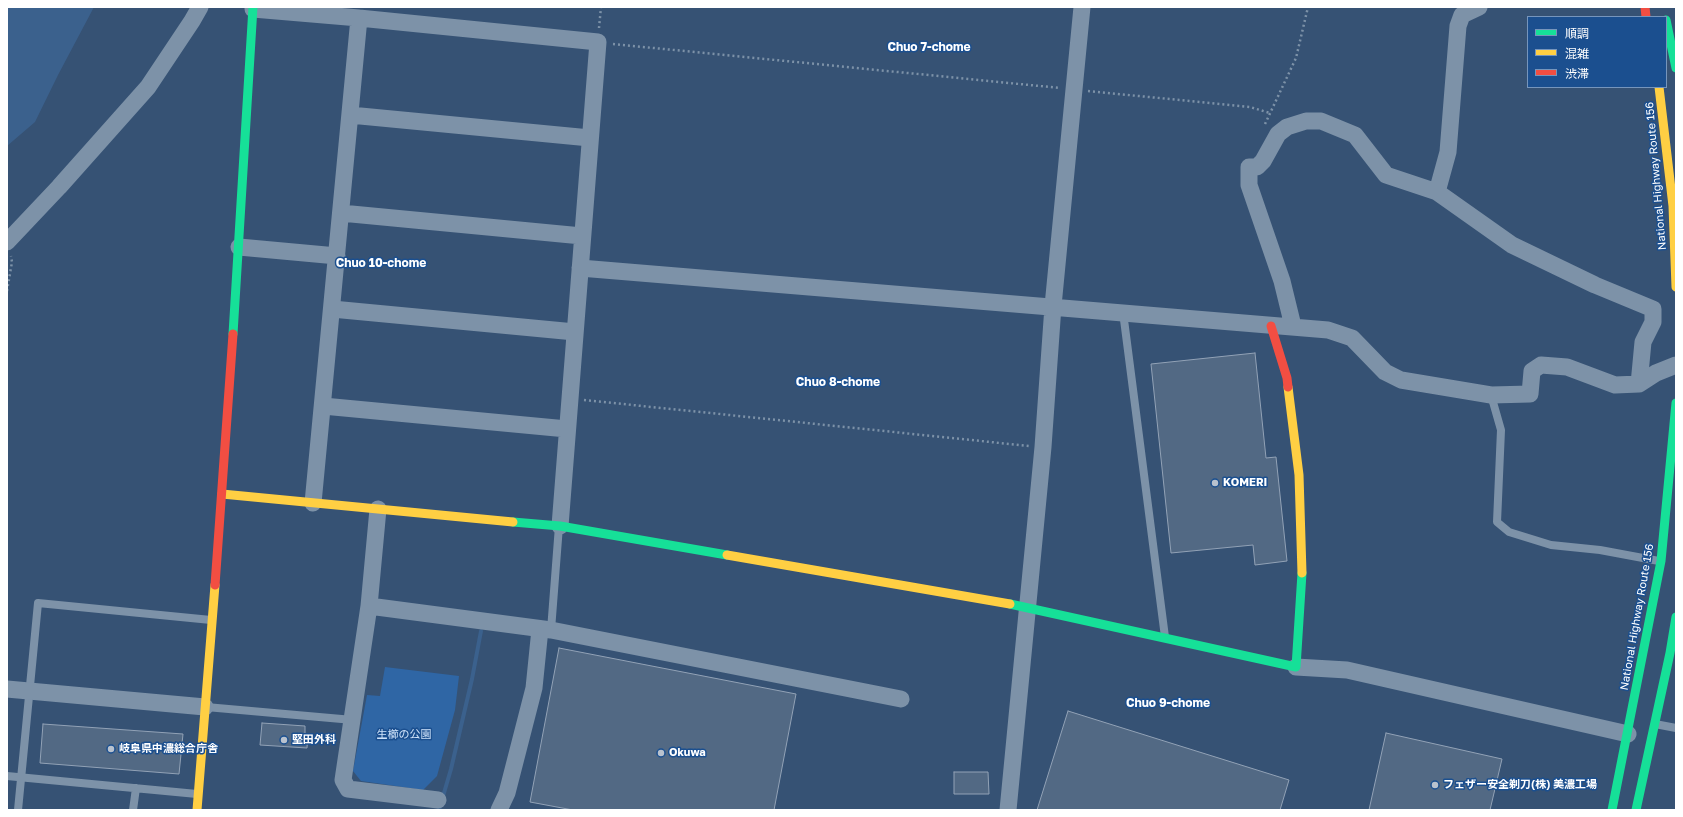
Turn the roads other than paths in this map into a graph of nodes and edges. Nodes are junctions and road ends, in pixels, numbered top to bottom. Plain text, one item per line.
1 (200, 7) edge
2 (1082, 7) edge
3 (1479, 7) edge
4 (253, 8) edge
5 (359, 18) junction
6 (1667, 25) edge
7 (1676, 68) edge
8 (1659, 88) edge
9 (350, 116) junction
10 (590, 138) junction
11 (1437, 192) junction
12 (341, 213) junction
13 (582, 236) junction
14 (8, 241) edge
15 (239, 247) junction
16 (337, 256) junction
17 (580, 268) junction
18 (1676, 287) edge
19 (1053, 306) junction
20 (332, 309) junction
21 (1123, 312) junction
22 (1271, 326) junction
23 (1293, 326) junction
24 (575, 332) junction
25 (1676, 365) edge
26 (1639, 384) junction
27 (1491, 395) junction
28 (1676, 403) edge
29 (322, 406) junction
30 (567, 429) junction
31 (222, 494) junction
32 (313, 503) junction
33 (378, 509) junction
34 (560, 526) junction
35 (1662, 561) junction
36 (369, 606) junction
37 (1026, 607) junction
38 (1676, 617) edge
39 (212, 620) junction
40 (545, 630) junction
41 (1165, 638) junction
42 (1296, 667) junction
43 (7, 689) edge
44 (29, 691) junction
45 (901, 699) dead end
46 (205, 707) junction
47 (353, 720) junction
48 (1654, 724) junction
49 (1676, 728) edge
50 (1628, 734) junction
51 (7, 776) edge
52 (20, 778) junction
53 (136, 788) junction
54 (198, 794) junction
55 (438, 800) dead end
56 (18, 810) edge
57 (133, 810) edge
58 (196, 810) edge
59 (499, 810) edge
60 (1008, 810) edge
61 (1612, 810) edge
62 (1636, 810) edge

1 - 14 street
2 - 19 street
3 - 11 street
4 - 5 street
4 - 15 main road
5 - 9 street
5 - 10 street
6 - 7 main road
8 - 18 main road, National Highway Route 156
9 - 10 street
9 - 12 street
10 - 13 street
11 - 23 street
11 - 26 street
12 - 13 street
12 - 16 street
13 - 17 street
15 - 16 street
15 - 31 main road
16 - 20 street
17 - 19 street
17 - 24 street
19 - 21 street
19 - 37 street
20 - 24 street
20 - 29 street
21 - 22 street
21 - 41 lane
22 - 23 street
22 - 42 main road
23 - 27 street
24 - 30 street
25 - 26 street
26 - 27 street
27 - 35 lane
28 - 35 main road, National Highway Route 156
29 - 30 street
29 - 32 street
30 - 34 street
31 - 32 main road
31 - 39 main road
32 - 33 main road
33 - 34 main road
33 - 36 street
34 - 37 main road
34 - 40 lane
35 - 50 main road, National Highway Route 156
36 - 40 street
36 - 47 street
37 - 41 main road
37 - 60 street
38 - 48 main road
39 - 44 lane
39 - 46 main road
40 - 45 street
40 - 59 street
41 - 42 main road
42 - 50 street
43 - 44 street
44 - 46 street
44 - 52 lane
46 - 47 lane
46 - 54 main road
47 - 55 street
48 - 49 lane
48 - 62 main road
50 - 61 main road, National Highway Route 156
51 - 52 lane
52 - 53 lane
52 - 56 lane
53 - 54 lane
53 - 57 lane
54 - 58 main road

